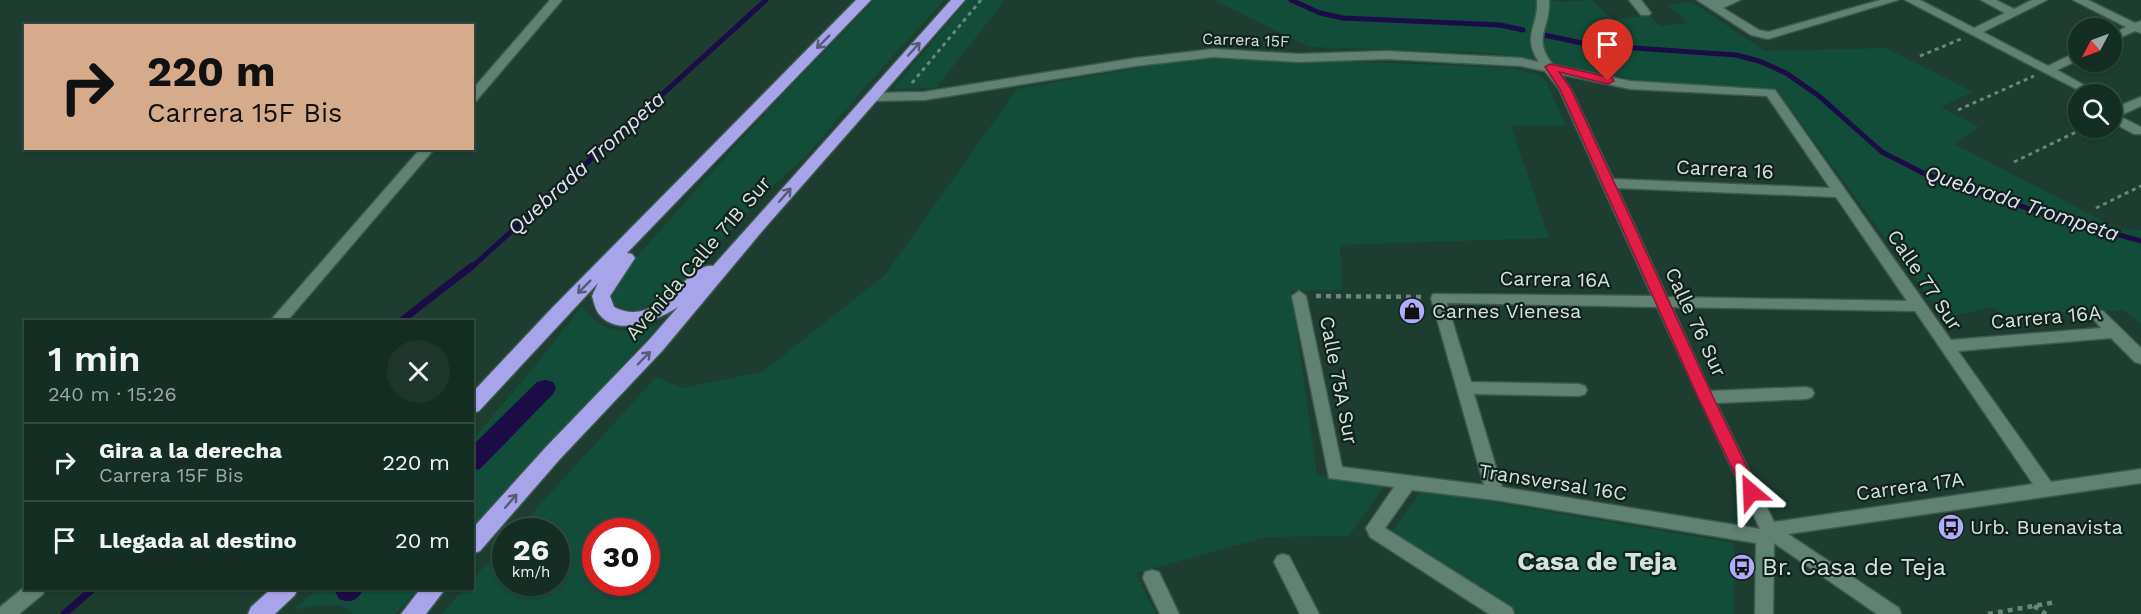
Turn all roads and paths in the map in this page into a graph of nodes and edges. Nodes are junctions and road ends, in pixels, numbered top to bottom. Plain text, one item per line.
1 (556, 0) edge
2 (864, 0) edge
3 (958, 0) edge
4 (981, 0) edge
5 (1543, 0) edge
6 (1635, 0) edge
7 (1734, 0) edge
8 (1892, 0) edge
9 (1911, 0) edge
10 (1987, 0) edge
11 (2041, 0) edge
12 (2079, 0) edge
13 (1708, 4) edge
14 (1645, 13) dead end
15 (2013, 13) junction
16 (2139, 27) edge
17 (1975, 32) junction
18 (2122, 34) edge
19 (1920, 56) dead end
20 (2068, 60) edge
21 (1550, 67) junction
22 (2048, 70) junction
23 (2075, 84) edge
24 (1772, 93) joint
25 (474, 96) edge
26 (872, 97) junction
27 (900, 98) junction
28 (2141, 101) edge
29 (2122, 109) edge
30 (1958, 110) dead end
31 (2122, 118) edge
32 (2139, 131) dead end
33 (2068, 136) edge
34 (427, 150) edge
35 (2014, 162) dead end
36 (1607, 183) junction
37 (2141, 186) edge
38 (2135, 189) junction
39 (678, 190) junction
40 (2141, 191) edge
41 (1841, 193) junction
42 (2096, 208) dead end
43 (758, 225) junction
44 (1299, 296) joint
45 (1438, 297) junction
46 (1662, 302) junction
47 (1919, 306) junction
48 (2098, 315) dead end
49 (279, 320) edge
50 (2114, 332) junction
51 (1945, 346) junction
52 (2141, 357) edge
53 (1464, 388) junction
54 (1579, 390) dead end
55 (1806, 393) dead end
56 (1705, 397) junction
57 (474, 404) edge
58 (1335, 473) joint
59 (2141, 476) edge
60 (1407, 483) junction
61 (2046, 489) junction
62 (1495, 493) junction
63 (1767, 534) junction
64 (474, 543) edge
65 (1283, 562) dead end
66 (1152, 578) dead end
67 (34, 590) edge
68 (285, 590) edge
69 (433, 590) edge
70 (2056, 602) dead end
71 (2033, 606) junction
72 (5, 614) edge
73 (260, 614) edge
74 (412, 614) edge
75 (1170, 614) edge
76 (1310, 614) edge
77 (1504, 614) edge
78 (1764, 614) edge
79 (1892, 614) edge
80 (1988, 614) edge
81 (2046, 614) edge

1 - 25 street
2 -> 39 highway
26 -> 3 highway, Avenida Calle 71B Sur
4 - 27 path
5 - 21 street, Calle 76 Sur
6 - 14 street
7 - 13 street
8 - 13 street
9 - 17 street
10 - 15 street
11 - 15 street
12 - 16 street
15 - 17 street
16 - 18 street
17 - 19 path
17 - 22 street
20 - 22 street
21 - 24 street, Carrera 15F
21 - 27 street, Carrera 15F
21 - 36 street, Calle 76 Sur
22 - 23 street
22 - 30 path
24 - 41 street, Calle 77 Sur
26 - 27 street, Carrera 15F
43 -> 26 highway, Avenida Calle 71B Sur
28 - 29 street
31 - 32 street
33 - 35 path
34 - 49 street
36 - 41 street, Carrera 16
36 - 46 street, Calle 76 Sur
37 - 38 path
38 - 40 path
38 - 42 path
39 - 43 highway
39 -> 57 highway
41 - 47 street, Calle 77 Sur
64 -> 43 highway, Avenida Calle 71B Sur
44 - 45 path
44 - 58 street, Calle 75A Sur
45 - 46 street, Carrera 16A
45 - 53 street
46 - 47 street, Carrera 16A
46 - 56 street, Calle 76 Sur
47 - 51 street, Calle 77 Sur
48 - 50 street
50 - 51 street, Carrera 16A
50 - 52 street
51 - 61 street, Calle 77 Sur
53 - 54 street
53 - 62 street
55 - 56 street
56 - 63 street, Calle 76 Sur
58 - 60 street, Transversal 16C
59 - 61 street, Carrera 17A
60 - 62 street, Transversal 16C
60 - 77 street
61 - 63 street, Carrera 17A
62 - 63 street, Transversal 16C
63 - 78 street
63 - 79 street, Calle 76 Sur
65 - 76 street
66 - 75 street
67 - 72 street
68 - 73 highway
69 - 74 highway
70 - 71 path
71 - 80 path
71 - 81 path

